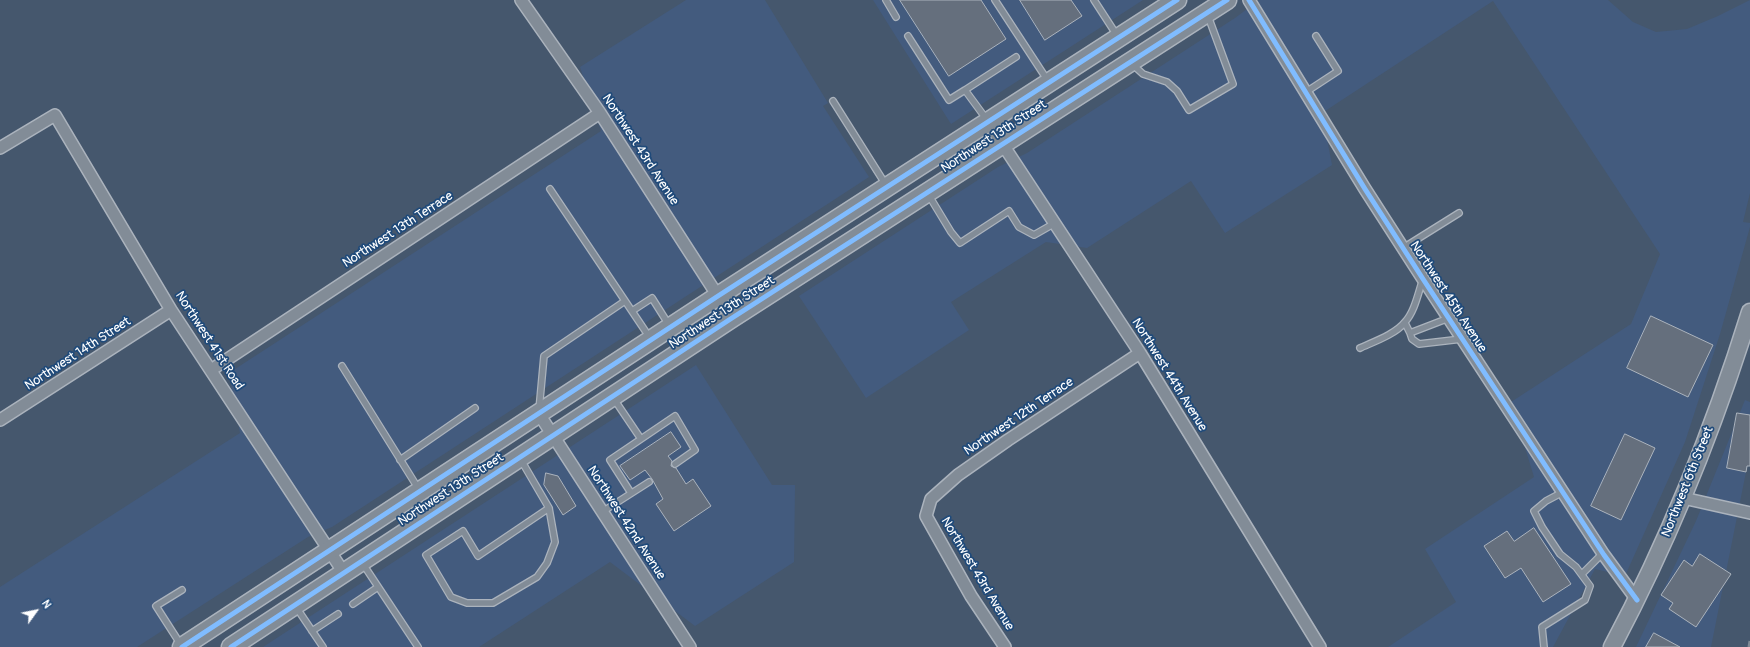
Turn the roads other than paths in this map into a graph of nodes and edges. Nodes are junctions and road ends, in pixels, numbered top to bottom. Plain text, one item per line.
1 (521, 0) edge
2 (886, 0) edge
3 (995, 0) edge
4 (1094, 0) edge
5 (1176, 0) edge
6 (1226, 0) edge
7 (1249, 0) edge
8 (1206, 13) junction
9 (896, 17) dead end
10 (908, 36) dead end
11 (1316, 36) dead end
12 (1118, 38) junction
13 (1016, 57) dead end
14 (1130, 62) junction
15 (1049, 82) junction
16 (965, 90) junction
17 (1306, 92) junction
18 (833, 101) dead end
19 (600, 113) junction
20 (988, 122) junction
21 (1003, 144) junction
22 (0, 148) edge
23 (888, 187) junction
24 (550, 189) dead end
25 (928, 192) junction
26 (1459, 213) dead end
27 (1055, 223) junction
28 (1403, 248) junction
29 (1423, 279) junction
30 (718, 296) junction
31 (625, 301) junction
32 (171, 310) junction
33 (632, 311) junction
34 (1750, 312) edge
35 (732, 318) junction
36 (1449, 318) junction
37 (1405, 323) junction
38 (671, 327) junction
39 (1410, 333) junction
40 (1462, 339) junction
41 (651, 340) junction
42 (1360, 348) dead end
43 (1140, 353) junction
44 (342, 366) dead end
45 (211, 370) junction
46 (613, 397) junction
47 (475, 408) dead end
48 (539, 414) junction
49 (0, 420) edge
50 (553, 437) junction
51 (641, 439) junction
52 (520, 458) junction
53 (400, 460) junction
54 (675, 464) dead end
55 (649, 482) dead end
56 (420, 491) junction
57 (1563, 492) junction
58 (631, 493) junction
59 (1683, 498) junction
60 (549, 508) junction
61 (602, 512) junction
62 (1750, 513) edge
63 (926, 516) joint
64 (329, 551) junction
65 (1603, 553) junction
66 (361, 562) junction
67 (344, 573) junction
68 (1582, 574) junction
69 (378, 587) junction
70 (182, 590) dead end
71 (1637, 600) junction
72 (353, 604) dead end
73 (295, 605) junction
74 (338, 614) dead end
75 (312, 631) junction
76 (234, 646) edge
77 (182, 647) edge
78 (322, 647) edge
79 (418, 647) edge
80 (690, 647) edge
81 (1005, 647) edge
82 (1320, 647) edge
83 (1544, 647) edge
84 (1612, 647) edge

1 - 19 street, Northwest 43rd Avenue
2 - 9 lane
3 - 15 lane
4 - 12 lane
5 - 12 main road, Northwest 13th Street
6 - 8 main road, Northwest 13th Street
7 - 17 street, Northwest 45th Avenue
8 - 14 main road, Northwest 13th Street
8 - 14 lane
10 - 16 lane
11 - 17 lane
12 - 15 main road, Northwest 13th Street
13 - 16 lane
14 - 21 main road, Northwest 13th Street
15 - 20 main road, Northwest 13th Street
16 - 20 lane
17 - 28 street, Northwest 45th Avenue
18 - 23 lane
19 - 30 street, Northwest 43rd Avenue
19 - 45 street, Northwest 13th Terrace
20 - 21 street, Northwest 44th Avenue
20 - 23 main road, Northwest 13th Street
21 - 25 main road, Northwest 13th Street
21 - 27 street, Northwest 44th Avenue
22 - 32 street, Northwest 41st Road
23 - 30 main road, Northwest 13th Street
24 - 31 lane
25 - 27 lane
25 - 35 main road, Northwest 13th Street
26 - 28 lane
27 - 43 street, Northwest 44th Avenue
28 - 29 street, Northwest 45th Avenue
29 - 36 street, Northwest 45th Avenue
29 - 37 lane
30 - 35 street, Northwest 43rd Avenue
30 - 38 main road, Northwest 13th Street
31 - 33 lane
31 - 48 lane
32 - 45 street, Northwest 41st Road
32 - 49 street, Northwest 14th Street
33 - 38 lane
33 - 41 lane
34 - 59 main road, Northwest 6th Street
35 - 46 main road, Northwest 13th Street
36 - 39 lane
36 - 40 street, Northwest 45th Avenue
37 - 39 lane
37 - 42 lane
38 - 41 main road, Northwest 13th Street
39 - 40 lane
40 - 57 street, Northwest 45th Avenue
41 - 48 main road, Northwest 13th Street
43 - 63 street, Northwest 12th Terrace
43 - 82 street, Northwest 44th Avenue
44 - 53 lane
45 - 64 street, Northwest 41st Road
46 - 50 main road, Northwest 13th Street
46 - 51 lane
47 - 53 lane
48 - 50 street, Northwest 42nd Avenue
48 - 56 main road, Northwest 13th Street
50 - 52 main road, Northwest 13th Street
50 - 61 street, Northwest 42nd Avenue
51 - 54 lane
51 - 58 lane
52 - 60 lane
52 - 66 main road, Northwest 13th Street
53 - 56 lane
55 - 58 lane
56 - 64 main road, Northwest 13th Street
57 - 65 street, Northwest 45th Avenue
57 - 68 lane
58 - 61 lane
59 - 62 street
59 - 71 main road, Northwest 6th Street
60 - 60 lane
61 - 80 street, Northwest 42nd Avenue
63 - 81 street, Northwest 43rd Avenue
64 - 67 street, Northwest 41st Road
64 - 77 main road, Northwest 13th Street
65 - 68 lane
65 - 71 street, Northwest 45th Avenue
66 - 67 main road, Northwest 13th Street
66 - 69 lane
67 - 73 main road, Northwest 13th Street
68 - 83 lane
69 - 72 lane
69 - 79 lane
70 - 77 lane
71 - 84 main road, Northwest 6th Street
73 - 75 lane
73 - 76 main road, Northwest 13th Street
74 - 75 lane
75 - 78 lane

